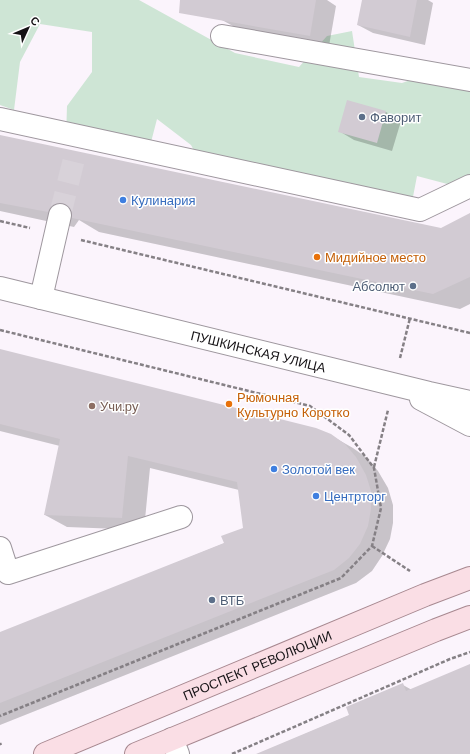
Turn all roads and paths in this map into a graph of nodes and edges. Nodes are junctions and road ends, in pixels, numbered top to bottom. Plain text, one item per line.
1 (222, 36) dead end
2 (470, 80) edge
3 (0, 119) edge
4 (470, 186) edge
5 (0, 221) edge
6 (58, 225) junction
7 (0, 288) edge
8 (41, 298) junction
9 (0, 330) edge
10 (470, 333) edge
11 (394, 384) junction
12 (470, 402) edge
13 (470, 425) edge
14 (181, 517) dead end
15 (372, 546) junction
16 (0, 548) edge
17 (414, 573) dead end
18 (470, 578) edge
19 (470, 617) edge
20 (470, 652) edge
21 (0, 716) edge
22 (174, 746) edge
23 (45, 754) edge
24 (136, 754) edge
25 (232, 754) edge

1 - 2 street
3 - 4 street
5 - 6 path
6 - 8 street
6 - 10 path
7 - 8 street, ПУШКИНСКАЯ УЛИЦА
8 - 11 street, ПУШКИНСКАЯ УЛИЦА
9 - 15 path
11 - 12 street, ПУШКИНСКАЯ УЛИЦА
11 - 13 street
14 - 16 street
15 - 17 path
15 - 21 path
18 - 23 main road, ПРОСПЕКТ РЕВОЛЮЦИИ
19 - 22 main road
20 - 25 path
22 - 24 main road

